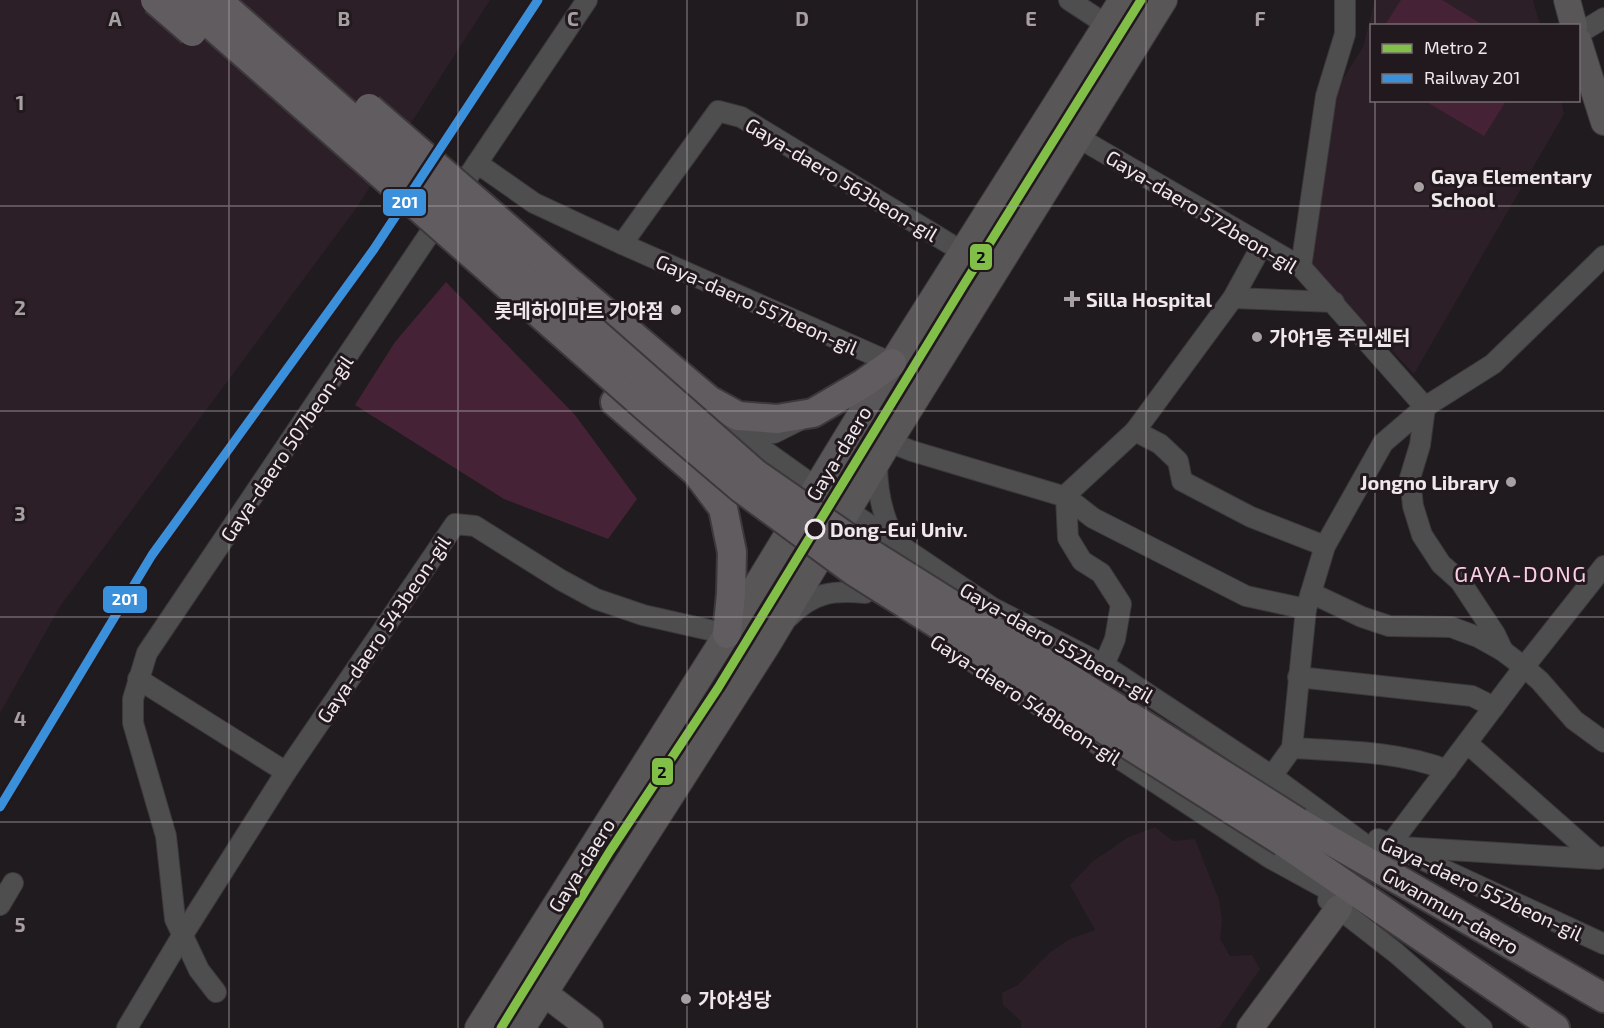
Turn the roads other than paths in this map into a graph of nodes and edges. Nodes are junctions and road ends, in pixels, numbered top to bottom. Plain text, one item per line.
1 (155, 0) edge
2 (183, 0) edge
3 (217, 0) edge
4 (244, 0) edge
5 (587, 0) edge
6 (1069, 0) edge
7 (1122, 0) edge
8 (1164, 0) edge
9 (1345, 0) edge
10 (1567, 0) edge
11 (1604, 18) edge
12 (1573, 24) edge
13 (1107, 25) junction
14 (1580, 33) edge
15 (1580, 46) edge
16 (1604, 122) edge
17 (1079, 138) junction
18 (477, 163) junction
19 (622, 244) junction
20 (1262, 245) junction
21 (963, 252) junction
22 (1604, 256) edge
23 (1301, 267) junction
24 (1233, 298) junction
25 (1334, 302) junction
26 (895, 359) junction
27 (932, 373) junction
28 (1425, 407) junction
29 (813, 413) junction
30 (678, 424) junction
31 (1135, 431) junction
32 (740, 433) junction
33 (883, 453) junction
34 (816, 488) junction
35 (1066, 497) junction
36 (849, 511) junction
37 (725, 519) junction
38 (788, 533) junction
39 (897, 544) junction
40 (1324, 546) junction
41 (818, 561) junction
42 (1604, 566) edge
43 (865, 593) junction
44 (1308, 601) junction
45 (776, 630) junction
46 (727, 634) junction
47 (1503, 651) junction
48 (1104, 665) junction
49 (1524, 667) junction
50 (1298, 677) junction
51 (138, 679) junction
52 (1494, 707) junction
53 (1604, 742) edge
54 (1467, 743) junction
55 (1292, 748) junction
56 (1447, 770) junction
57 (286, 772) junction
58 (1272, 776) junction
59 (1299, 794) junction
60 (1284, 840) junction
61 (1389, 846) junction
62 (1601, 858) edge
63 (13, 882) dead end
64 (0, 906) edge
65 (1339, 908) junction
66 (1453, 912) junction
67 (182, 936) junction
68 (1604, 944) edge
69 (514, 970) junction
70 (216, 992) dead end
71 (544, 993) junction
72 (1604, 998) edge
73 (127, 1028) edge
74 (478, 1028) edge
75 (522, 1028) edge
76 (590, 1028) edge
77 (1250, 1028) edge
78 (1482, 1028) edge
79 (1555, 1028) edge

1 - 37 highway, bridge
2 - 60 highway, bridge
3 - 60 highway, bridge
4 - 29 highway, bridge
5 - 18 street, Gaya-daero 507beon-gil
6 - 13 street
7 - 13 main road, Gaya-daero
8 - 17 main road, Gaya-daero
9 - 23 street
10 - 12 main road
11 - 14 street
13 - 21 main road, Gaya-daero
15 - 16 main road
17 - 20 street, Gaya-daero 572beon-gil
17 - 27 main road, Gaya-daero
18 - 19 street, Gaya-daero 557beon-gil
18 - 51 street, Gaya-daero 507beon-gil
19 - 21 street, Gaya-daero 563beon-gil
19 - 26 street, Gaya-daero 557beon-gil
20 - 23 street, Gaya-daero 572beon-gil
20 - 24 street
21 - 26 main road, Gaya-daero
22 - 28 street
23 - 25 street, Gaya-daero 572beon-gil
24 - 25 street
24 - 31 street
25 - 28 street, Gaya-daero 572beon-gil
26 - 27 main road
26 - 29 highway
26 - 34 main road, Gaya-daero
27 - 33 main road, Gaya-daero
28 - 40 street
28 - 47 street
29 - 32 street
30 - 32 street
30 - 37 street
30 - 38 street, Gaya-daero 548beon-gil
31 - 35 street
31 - 40 street
32 - 34 street, Gaya-daero 552beon-gil
33 - 35 street
33 - 36 main road, Gaya-daero
33 - 39 street
34 - 36 street, Gaya-daero 552beon-gil
34 - 38 main road, Gaya-daero
35 - 44 street
35 - 48 street
36 - 39 street, Gaya-daero 552beon-gil
36 - 41 main road, Gaya-daero
37 - 46 highway
38 - 41 street, Gaya-daero 548beon-gil
38 - 46 main road, Gaya-daero
39 - 48 street, Gaya-daero 552beon-gil
40 - 44 street
41 - 43 street, Gaya-daero 548beon-gil
41 - 45 main road, Gaya-daero
42 - 49 street
43 - 45 street
43 - 60 street, Gaya-daero 548beon-gil
44 - 47 street
44 - 50 street
45 - 71 main road, Gaya-daero
46 - 57 street, Gaya-daero 543beon-gil
46 - 69 main road, Gaya-daero
47 - 49 street
48 - 58 street, Gaya-daero 552beon-gil
49 - 52 street
49 - 53 street
50 - 52 street
50 - 55 street
51 - 57 street
51 - 67 street, Gaya-daero 507beon-gil
52 - 54 street
54 - 56 street
54 - 62 street
55 - 56 street
55 - 58 street
56 - 61 street
57 - 67 street
58 - 59 street, Gaya-daero 552beon-gil
59 - 61 street, Gaya-daero 552beon-gil
59 - 66 street, Gaya-daero 552beon-gil
60 - 65 street, Gaya-daero 548beon-gil
60 - 66 highway, Gwanmun-daero
60 - 79 highway, Gwanmun-daero
61 - 62 street
61 - 68 street, Gaya-daero 552beon-gil
63 - 64 street
65 - 77 main road
65 - 78 street, Gaya-daero 548beon-gil
66 - 72 highway, Gwanmun-daero
67 - 70 street, Gaya-daero 507beon-gil
67 - 73 street
69 - 71 main road
69 - 74 main road, Gaya-daero
71 - 75 main road, Gaya-daero
71 - 76 main road

